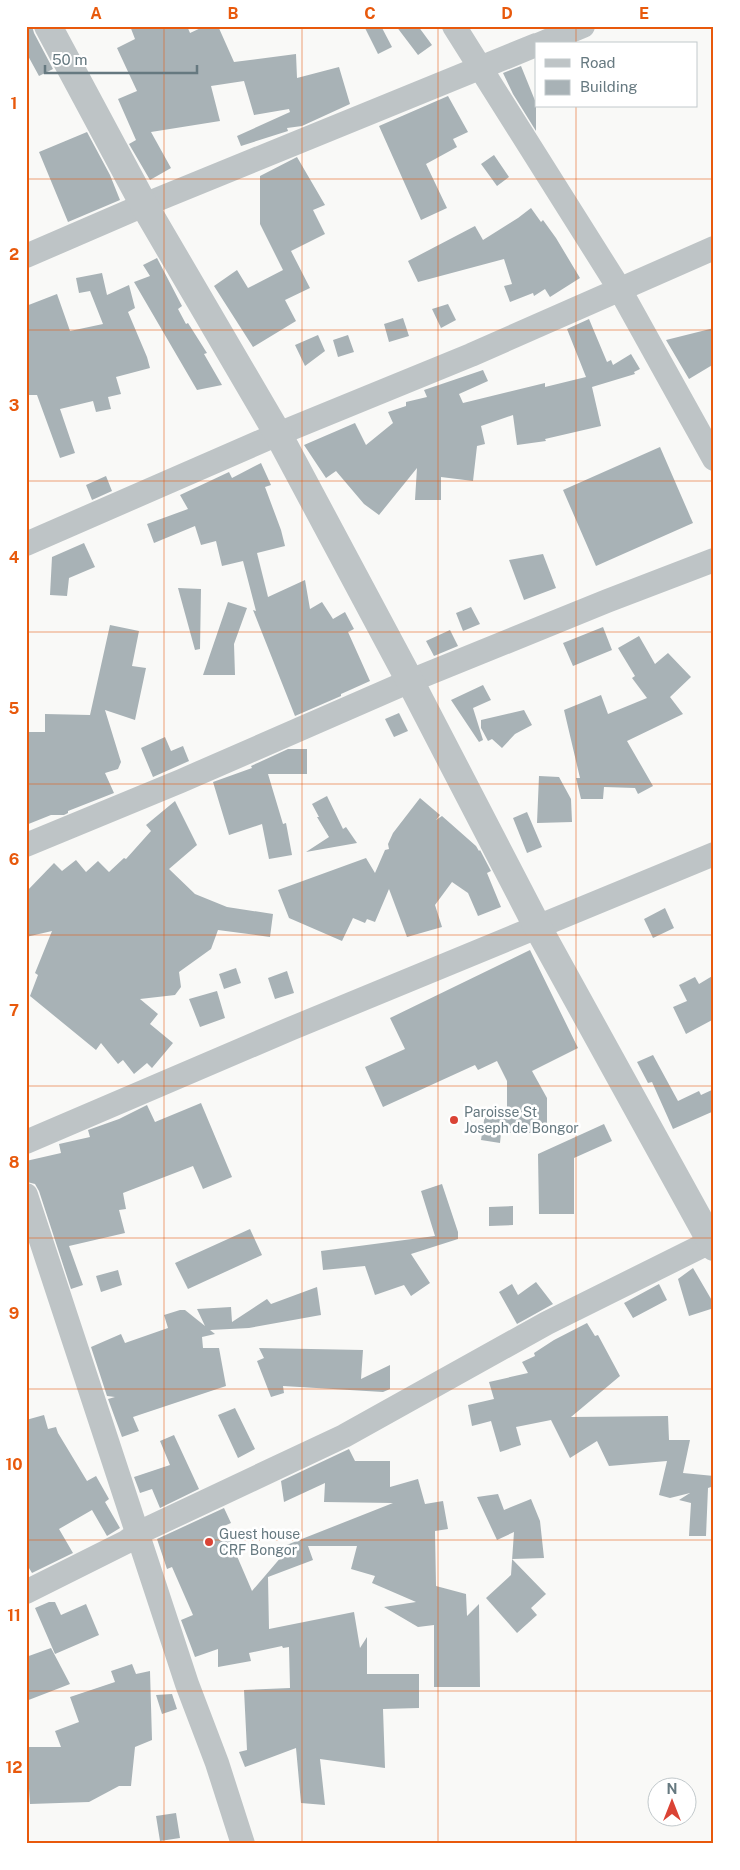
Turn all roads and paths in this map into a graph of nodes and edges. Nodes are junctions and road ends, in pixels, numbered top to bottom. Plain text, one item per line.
1 (48, 26) edge
2 (454, 26) edge
3 (583, 26) edge
4 (545, 42) edge
5 (535, 45) edge
6 (480, 68) junction
7 (144, 205) junction
8 (714, 248) edge
9 (26, 256) edge
10 (619, 288) junction
11 (278, 434) junction
12 (714, 459) edge
13 (26, 544) edge
14 (714, 560) edge
15 (410, 681) junction
16 (26, 845) edge
17 (714, 854) edge
18 (537, 926) junction
19 (26, 1142) edge
20 (26, 1195) edge
21 (713, 1243) edge
22 (138, 1533) junction
23 (26, 1592) edge
24 (243, 1844) edge

1 - 7 street
2 - 6 street
3 - 4 street
5 - 6 street
6 - 7 street
6 - 10 street
7 - 9 street
7 - 11 street
8 - 10 street
10 - 11 street
10 - 12 street
11 - 13 street
11 - 15 street
14 - 15 street
15 - 16 street
15 - 18 street
17 - 18 street
18 - 19 street
18 - 21 street
20 - 22 street
21 - 22 street
22 - 23 street
22 - 24 street

